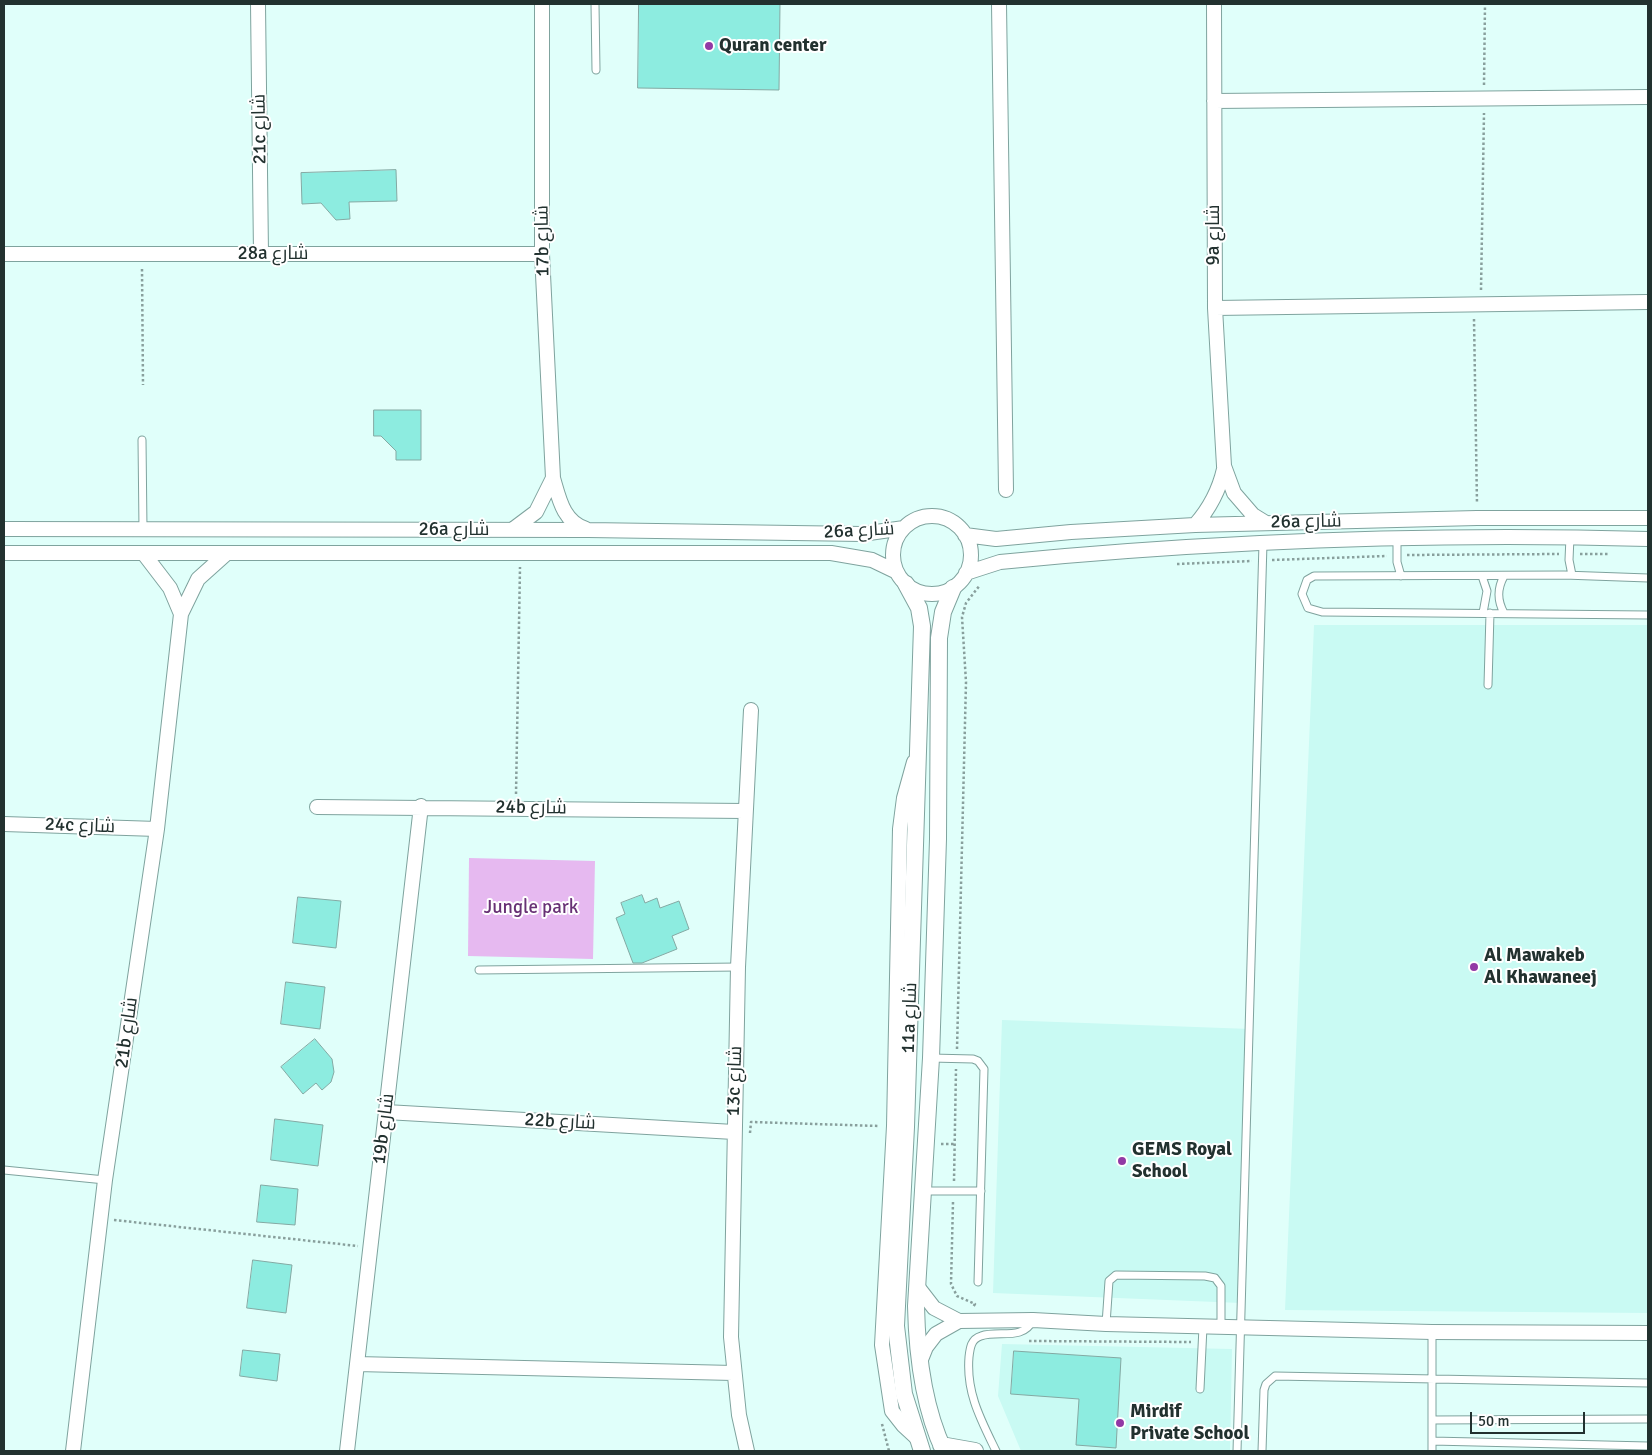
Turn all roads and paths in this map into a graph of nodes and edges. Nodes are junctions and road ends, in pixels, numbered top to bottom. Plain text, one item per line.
1 (258, 4) edge
2 (542, 4) edge
3 (595, 4) edge
4 (999, 4) edge
5 (1214, 4) edge
6 (1484, 4) edge
7 (596, 70) dead end
8 (1648, 97) edge
9 (1484, 99) junction
10 (1214, 101) junction
11 (4, 254) edge
12 (142, 254) junction
13 (261, 254) junction
14 (542, 254) junction
15 (1648, 302) edge
16 (1474, 305) junction
17 (1215, 308) junction
18 (143, 385) dead end
19 (142, 440) dead end
20 (1224, 466) junction
21 (552, 478) junction
22 (1006, 490) dead end
23 (1477, 518) junction
24 (1648, 518) edge
25 (1266, 522) junction
26 (1194, 525) junction
27 (904, 528) junction
28 (4, 530) edge
29 (143, 530) junction
30 (512, 530) junction
31 (588, 530) junction
32 (964, 535) junction
33 (1570, 536) junction
34 (1397, 539) junction
35 (1648, 540) edge
36 (1263, 543) junction
37 (521, 552) junction
38 (228, 553) junction
39 (4, 554) edge
40 (144, 554) junction
41 (1619, 554) dead end
42 (1569, 557) junction
43 (1397, 559) junction
44 (1263, 560) junction
45 (1174, 564) dead end
46 (966, 573) junction
47 (1568, 575) junction
48 (1392, 576) junction
49 (1401, 576) junction
50 (1482, 576) junction
51 (1504, 576) junction
52 (902, 578) junction
53 (1648, 578) edge
54 (986, 581) dead end
55 (953, 588) junction
56 (1487, 613) junction
57 (1504, 613) junction
58 (181, 614) junction
59 (1648, 616) edge
60 (1488, 685) dead end
61 (751, 710) dead end
62 (917, 754) junction
63 (421, 806) junction
64 (317, 807) dead end
65 (516, 808) junction
66 (745, 810) junction
67 (4, 824) edge
68 (157, 829) junction
69 (738, 967) junction
70 (479, 970) dead end
71 (957, 1057) junction
72 (930, 1058) junction
73 (386, 1112) junction
74 (894, 1126) junction
75 (734, 1132) junction
76 (926, 1144) junction
77 (954, 1144) junction
78 (4, 1170) edge
79 (105, 1180) junction
80 (953, 1190) junction
81 (981, 1190) junction
82 (924, 1191) junction
83 (101, 1218) junction
84 (370, 1247) junction
85 (978, 1282) dead end
86 (917, 1286) junction
87 (1033, 1320) junction
88 (963, 1321) junction
89 (1106, 1324) junction
90 (1203, 1327) junction
91 (1221, 1327) junction
92 (1241, 1328) junction
93 (1432, 1332) junction
94 (1648, 1333) edge
95 (1021, 1341) dead end
96 (1202, 1342) junction
97 (357, 1364) junction
98 (920, 1364) junction
99 (733, 1373) junction
100 (1432, 1380) junction
101 (1648, 1383) edge
102 (1200, 1389) dead end
103 (892, 1411) junction
104 (1648, 1419) edge
105 (1432, 1420) junction
106 (1432, 1441) junction
107 (919, 1444) edge
108 (1648, 1446) edge
109 (942, 1448) edge
110 (73, 1451) edge
111 (348, 1451) edge
112 (747, 1451) edge
113 (889, 1451) edge
114 (976, 1451) edge
115 (996, 1451) edge
116 (1238, 1451) edge
117 (1262, 1451) edge
118 (1432, 1451) edge

1 - 13 street, 21c شارع
2 - 14 street, 17b شارع
3 - 7 lane
4 - 22 street
5 - 10 street, 9a شارع
6 - 9 path
8 - 9 street
9 - 10 street
9 - 16 path
10 - 17 street, 9a شارع
11 - 12 street, 28a شارع
12 - 13 street, 28a شارع
12 - 18 path
13 - 14 street, 28a شارع
14 - 21 street, 17b شارع
15 - 16 street
16 - 17 street
16 - 23 path
17 - 20 street, 9a شارع
19 - 29 lane
20 - 25 street, 9a شارع
20 - 26 street, 9a شارع
21 - 30 street, 17b شارع
21 - 31 street, 17b شارع
23 - 24 street, 26a شارع
23 - 25 street, 26a شارع
25 - 26 street, 26a شارع
26 - 32 street, 26a شارع
27 - 31 street, 26a شارع
27 - 32 street
27 - 52 street
28 - 29 street, 26a شارع
29 - 30 street, 26a شارع
30 - 31 street, 26a شارع
32 - 46 street
33 - 34 street, 26a شارع
33 - 35 street, 26a شارع
33 - 42 lane
34 - 36 street, 26a شارع
34 - 43 lane
36 - 44 lane
36 - 46 street, 26a شارع
37 - 38 street, 26a شارع
37 - 52 street, 26a شارع
37 - 65 path
38 - 40 street, 26a شارع
38 - 58 street, 21b شارع
39 - 40 street, 26a شارع
40 - 58 street, 21b شارع
41 - 42 path
42 - 43 path
42 - 47 lane
43 - 44 path
43 - 48 lane
43 - 49 lane
44 - 45 path
44 - 92 lane
46 - 55 street
47 - 51 lane
47 - 53 lane
48 - 49 lane
48 - 56 lane
49 - 50 lane
50 - 51 lane
50 - 56 lane
51 - 57 lane
52 - 55 street
52 - 62 street, 11a شارع
54 - 71 path
55 - 72 street, 11a شارع
56 - 57 lane
56 - 60 lane
57 - 59 lane
58 - 68 street, 21b شارع
61 - 66 street, 13c شارع
62 - 74 street
62 - 107 street, 11a شارع
63 - 64 street, 24b شارع
63 - 65 street, 24b شارع
63 - 73 street, 19b شارع
65 - 66 street, 24b شارع
66 - 69 street, 13c شارع
67 - 68 street, 24c شارع
68 - 79 street, 21b شارع
69 - 70 lane
69 - 75 street, 13c شارع
71 - 72 lane
71 - 77 path
71 - 81 lane
72 - 76 street, 11a شارع
73 - 75 street, 22b شارع
73 - 84 street, 19b شارع
74 - 75 path
74 - 103 street
75 - 99 street, 13c شارع
76 - 77 path
76 - 82 street, 11a شارع
77 - 80 path
78 - 79 lane
79 - 83 street, 21b شارع
80 - 81 lane
80 - 82 lane
80 - 88 path
81 - 85 lane
82 - 86 street, 11a شارع
83 - 84 path
83 - 110 street, 21b شارع
84 - 97 street, 19b شارع
86 - 88 street
86 - 98 street, 11a شارع
87 - 88 street
87 - 89 street
87 - 115 lane
88 - 98 street
89 - 90 street
89 - 91 lane
90 - 91 street
90 - 96 lane
91 - 92 street
92 - 93 street
92 - 116 lane
93 - 94 street
93 - 100 lane
95 - 96 path
96 - 102 lane
97 - 99 street
97 - 111 street, 19b شارع
98 - 109 street, 11a شارع
99 - 112 street, 13c شارع
100 - 101 lane
100 - 105 lane
100 - 117 lane
103 - 107 street
103 - 113 path
104 - 105 lane
105 - 106 lane
106 - 108 lane
106 - 118 lane
109 - 114 street

